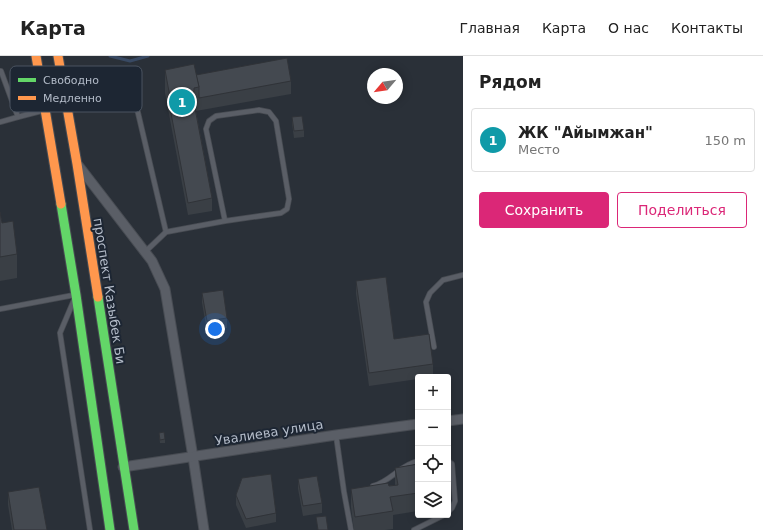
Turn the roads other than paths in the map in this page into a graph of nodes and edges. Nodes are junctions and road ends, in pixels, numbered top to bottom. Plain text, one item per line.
1 (36, 56) edge
2 (58, 56) edge
3 (38, 66) edge
4 (60, 66) edge
5 (0, 71) edge
6 (10, 95) edge
7 (16, 112) edge
8 (37, 112) edge
9 (45, 112) edge
10 (68, 112) edge
11 (138, 112) edge
12 (18, 117) junction
13 (0, 122) edge
14 (77, 164) junction
15 (225, 221) junction
16 (166, 232) junction
17 (145, 252) junction
18 (463, 275) edge
19 (76, 295) junction
20 (0, 309) edge
21 (434, 347) dead end
22 (463, 419) edge
23 (451, 421) edge
24 (415, 424) edge
25 (336, 435) junction
26 (193, 457) junction
27 (415, 462) edge
28 (451, 463) edge
29 (123, 466) junction
30 (371, 487) edge
31 (351, 491) edge
32 (344, 492) junction
33 (451, 509) edge
34 (438, 518) edge
35 (90, 530) edge
36 (110, 530) edge
37 (134, 530) edge
38 (204, 530) edge
39 (351, 530) edge
40 (414, 530) edge

1 - 3 street
2 - 4 street, проспект Казыбек Би
5 - 6 lane
7 - 12 lane
8 - 12 lane
9 - 19 street
10 - 14 street, проспект Казыбек Би
11 - 16 lane
12 - 13 lane
14 - 17 street
14 - 29 street, проспект Казыбек Би
15 - 15 lane
15 - 16 lane
16 - 17 lane
17 - 26 street
18 - 21 lane
19 - 20 lane
19 - 35 lane
19 - 36 street
22 - 23 street
24 - 25 street, Увалиева улица
25 - 26 street, Увалиева улица
25 - 32 lane
26 - 29 street, Увалиева улица
26 - 38 street
27 - 30 lane
28 - 33 lane
29 - 37 street, проспект Казыбек Би
31 - 32 lane
32 - 39 lane
34 - 40 lane

